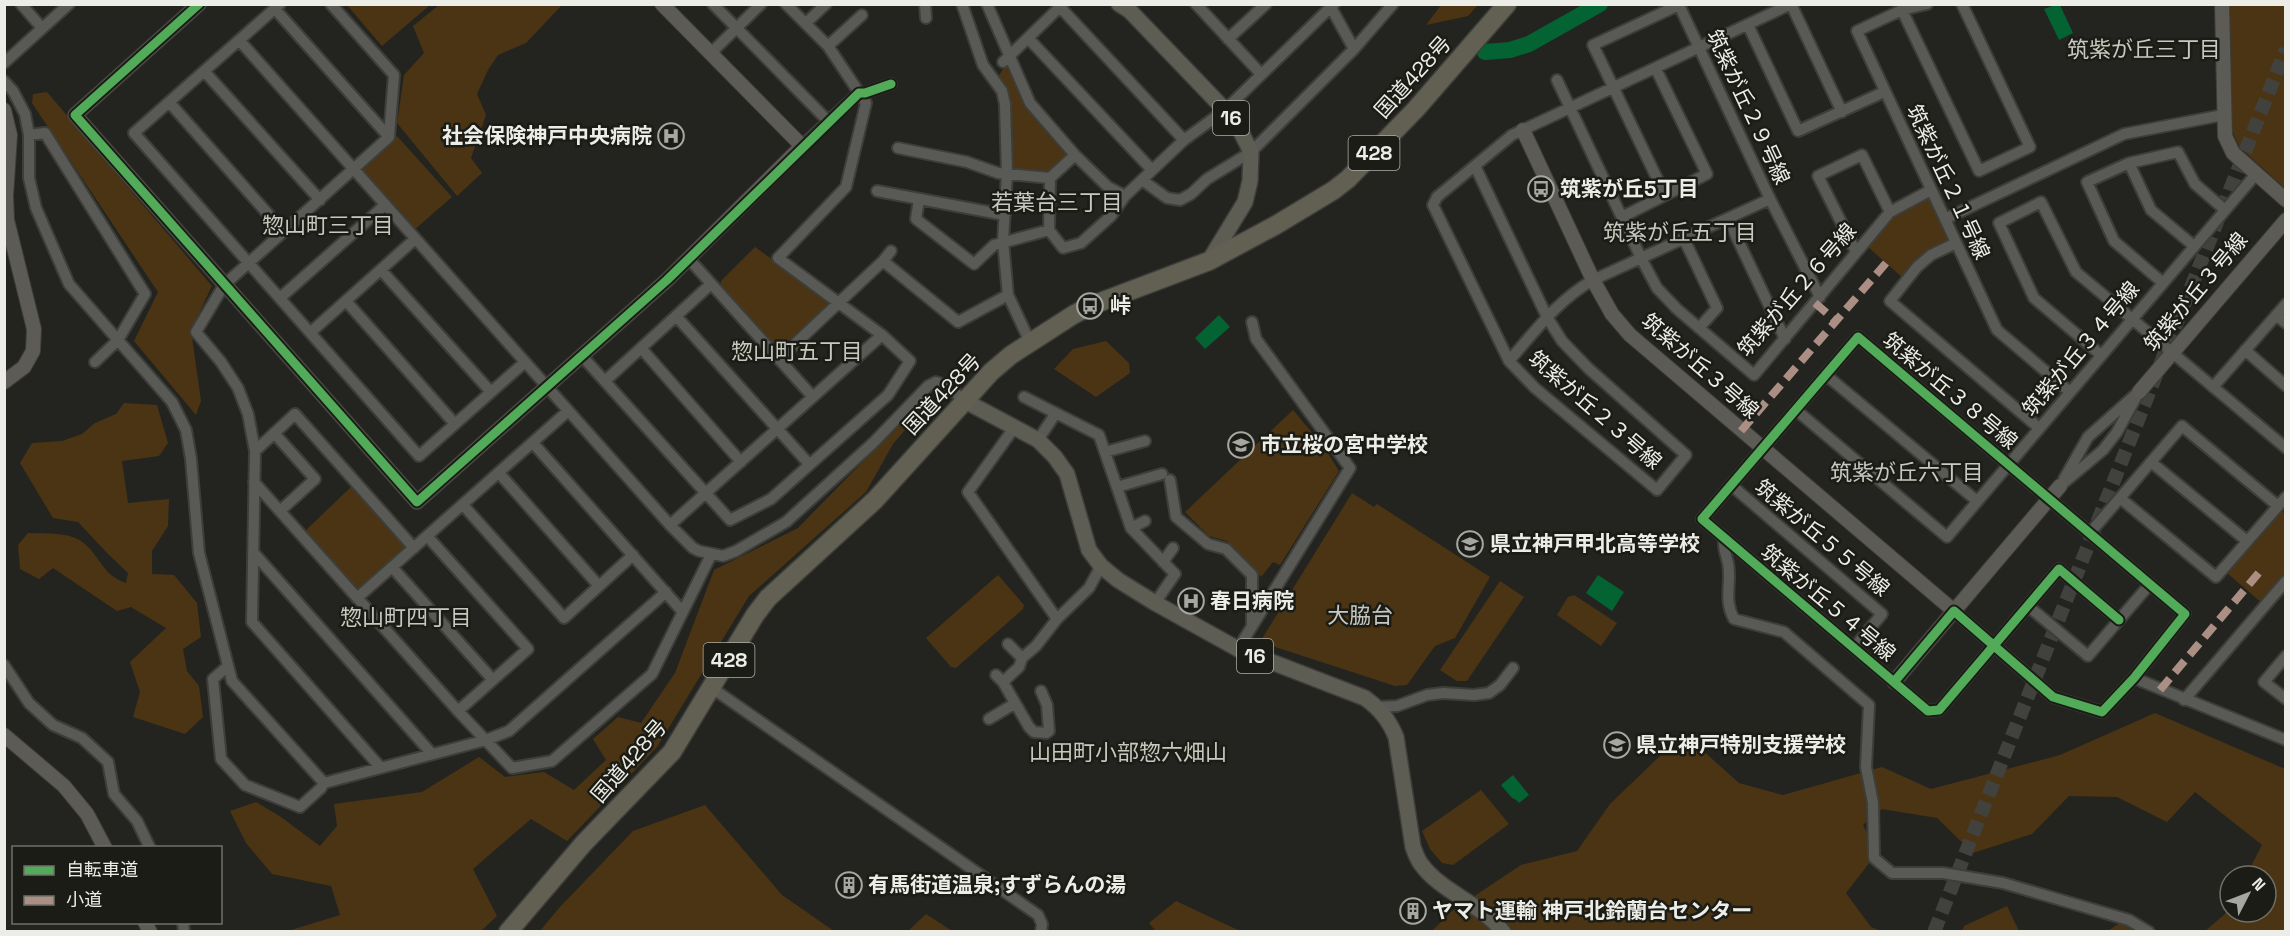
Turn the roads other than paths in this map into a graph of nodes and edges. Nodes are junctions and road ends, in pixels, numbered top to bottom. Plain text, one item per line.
1 (21, 4) edge
2 (69, 4) edge
3 (199, 4) edge
4 (331, 4) edge
5 (662, 4) edge
6 (713, 4) edge
7 (761, 4) edge
8 (786, 4) edge
9 (826, 4) edge
10 (925, 4) edge
11 (962, 4) edge
12 (1266, 4) edge
13 (1393, 4) edge
14 (1507, 4) edge
15 (1927, 4) edge
16 (1962, 4) edge
17 (2222, 4) edge
18 (1196, 5) edge
19 (1331, 5) edge
20 (1791, 5) edge
21 (1061, 6) edge
22 (278, 7) edge
23 (991, 7) edge
24 (1128, 7) edge
25 (1902, 10) junction
26 (862, 15) dead end
27 (926, 18) dead end
28 (806, 23) junction
29 (1748, 25) junction
30 (42, 28) junction
31 (736, 28) junction
32 (1028, 38) junction
33 (1228, 39) junction
34 (239, 40) junction
35 (828, 46) junction
36 (1699, 48) junction
37 (1354, 49) junction
38 (711, 53) junction
39 (4, 63) edge
40 (1000, 65) junction
41 (1656, 69) junction
42 (204, 71) junction
43 (1261, 74) junction
44 (1557, 80) dead end
45 (4, 81) edge
46 (891, 84) dead end
47 (1613, 89) junction
48 (1884, 92) junction
49 (859, 93) junction
50 (169, 102) junction
51 (1571, 108) junction
52 (4, 110) edge
53 (1225, 110) junction
54 (1842, 112) junction
55 (2223, 115) junction
56 (829, 122) junction
57 (1523, 130) junction
58 (29, 135) junction
59 (389, 137) junction
60 (1184, 140) junction
61 (802, 146) junction
62 (898, 148) dead end
63 (1251, 152) junction
64 (1075, 155) junction
65 (2129, 163) junction
66 (1475, 166) junction
67 (355, 169) junction
68 (1152, 170) junction
69 (1007, 173) junction
70 (2256, 174) junction
71 (1050, 178) junction
72 (1142, 180) junction
73 (877, 190) dead end
74 (1931, 190) junction
75 (1665, 195) junction
76 (1125, 196) junction
77 (919, 199) junction
78 (1770, 199) junction
79 (320, 200) junction
80 (2286, 200) edge
81 (385, 205) junction
82 (2225, 210) junction
83 (1890, 212) junction
84 (1005, 215) junction
85 (1622, 217) junction
86 (1728, 219) junction
87 (1945, 219) junction
88 (2286, 220) edge
89 (1049, 230) junction
90 (284, 232) junction
91 (415, 239) junction
92 (1683, 239) junction
93 (1003, 241) junction
94 (1956, 243) junction
95 (2194, 246) junction
96 (891, 251) dead end
97 (1856, 252) junction
98 (1641, 258) junction
99 (689, 259) junction
100 (882, 261) junction
101 (1209, 261) junction
102 (249, 264) junction
103 (381, 270) junction
104 (1593, 280) junction
105 (2163, 283) junction
106 (711, 284) junction
107 (224, 285) junction
108 (1008, 295) junction
109 (1820, 297) junction
110 (280, 298) junction
111 (346, 302) junction
112 (839, 303) junction
113 (2286, 304) edge
114 (2276, 315) junction
115 (676, 316) junction
116 (1547, 316) junction
117 (2133, 320) junction
118 (1252, 322) dead end
119 (2286, 323) edge
120 (1699, 328) junction
121 (311, 332) junction
122 (882, 335) junction
123 (1785, 339) junction
124 (118, 340) junction
125 (1030, 342) junction
126 (641, 348) junction
127 (2245, 350) junction
128 (2172, 353) junction
129 (2101, 355) junction
130 (582, 356) junction
131 (779, 359) junction
132 (1509, 361) junction
133 (95, 362) dead end
134 (525, 362) junction
135 (1826, 375) junction
136 (605, 381) junction
137 (4, 382) edge
138 (2286, 386) edge
139 (548, 387) junction
140 (2212, 387) junction
141 (491, 392) junction
142 (2070, 392) junction
143 (2139, 392) junction
144 (813, 397) junction
145 (1024, 397) dead end
146 (965, 401) junction
147 (1796, 410) junction
148 (568, 411) junction
149 (1056, 413) junction
150 (455, 424) junction
151 (1014, 428) junction
152 (2039, 428) junction
153 (777, 429) junction
154 (274, 433) junction
155 (1038, 440) junction
156 (1145, 441) dead end
157 (533, 443) junction
158 (2286, 448) edge
159 (1762, 449) junction
160 (255, 451) junction
161 (1105, 452) junction
162 (741, 462) junction
163 (2151, 462) junction
164 (2009, 464) junction
165 (810, 465) junction
166 (499, 473) junction
167 (254, 482) junction
168 (1731, 485) junction
169 (2060, 486) junction
170 (1117, 487) junction
171 (705, 494) junction
172 (2120, 498) junction
173 (2049, 500) junction
174 (1977, 501) junction
175 (2282, 502) edge
176 (463, 505) junction
177 (280, 511) junction
178 (1145, 521) dead end
179 (670, 525) junction
180 (1131, 528) junction
181 (2089, 534) junction
182 (428, 537) junction
183 (1724, 540) junction
184 (2247, 542) junction
185 (414, 548) junction
186 (1173, 548) dead end
187 (253, 552) junction
188 (633, 555) junction
189 (711, 555) junction
190 (1163, 561) junction
191 (1101, 566) junction
192 (392, 567) junction
193 (2286, 581) edge
194 (2150, 584) junction
195 (599, 586) junction
196 (666, 592) junction
197 (357, 598) junction
198 (1155, 603) junction
199 (2028, 606) junction
200 (682, 610) junction
201 (1954, 611) junction
202 (1057, 619) junction
203 (2119, 620) junction
204 (1252, 628) junction
205 (1008, 644) dead end
206 (1994, 646) junction
207 (1854, 648) junction
208 (1238, 650) junction
209 (2286, 656) edge
210 (1022, 658) junction
211 (4, 665) edge
212 (228, 666) junction
213 (1513, 668) dead end
214 (2134, 678) junction
215 (493, 680) junction
216 (1894, 682) junction
217 (712, 688) junction
218 (1041, 691) dead end
219 (2286, 699) edge
220 (2184, 700) junction
221 (1014, 704) junction
222 (1378, 707) junction
223 (458, 711) junction
224 (989, 719) dead end
225 (4, 735) edge
226 (486, 740) junction
227 (2286, 740) edge
228 (432, 754) junction
229 (381, 768) junction
230 (324, 783) junction
231 (104, 846) edge
232 (149, 846) edge
233 (508, 932) edge
234 (1041, 932) edge
235 (1503, 932) edge
236 (2150, 932) edge

1 - 30 street
2 - 30 street
3 - 107 street
4 - 59 street
5 - 38 street
6 - 31 street
7 - 31 street
8 - 28 street
9 - 28 street
10 - 27 street
11 - 40 street
12 - 33 street
13 - 37 street
14 - 101 highway, 国道428号 / 428
15 - 25 street, 筑紫が丘２１号線
16 - 25 street
17 - 55 street
18 - 33 street
19 - 37 street
19 - 43 street
20 - 29 street, 筑紫が丘２３号線
20 - 54 street
21 - 32 street
21 - 60 street
22 - 34 street
22 - 59 street
23 - 40 street
24 - 53 main road, 16
25 - 48 street, 筑紫が丘２１号線
26 - 35 street
28 - 35 street
29 - 36 street, 筑紫が丘２３号線
29 - 54 street
30 - 39 street
31 - 38 street
31 - 56 street
32 - 40 street
32 - 68 street
33 - 43 street
34 - 42 street
34 - 67 street
35 - 49 street
36 - 41 street, 筑紫が丘２３号線
36 - 47 street, 筑紫が丘２９号線
36 - 78 street, 筑紫が丘２９号線
37 - 63 street
38 - 61 street
40 - 64 street
40 - 69 street
41 - 47 street, 筑紫が丘２３号線
41 - 75 street
42 - 50 street
42 - 79 street
43 - 53 street
44 - 51 street, 筑紫が丘２６号線
45 - 58 street
46 - 49 street
47 - 51 street, 筑紫が丘２３号線
47 - 75 street, 筑紫が丘２９号線
48 - 54 street
48 - 74 street, 筑紫が丘２１号線
49 - 56 street
49 - 112 street
50 - 90 street
50 - 102 street
51 - 57 street, 筑紫が丘２３号線
51 - 85 street, 筑紫が丘２６号線
52 - 137 street
53 - 60 street
53 - 63 main road, 16
55 - 70 street
55 - 87 street
56 - 61 street
57 - 66 street, 筑紫が丘２３号線
57 - 104 street, 筑紫が丘３号線
58 - 124 street
58 - 124 street
59 - 67 street
60 - 68 street
61 - 99 street
62 - 69 street
63 - 72 street
63 - 101 main road, 16
64 - 71 street
64 - 76 street
65 - 82 street
65 - 95 street
65 - 105 street
66 - 116 street, 筑紫が丘２３号線
66 - 132 street, 筑紫が丘２３号線
67 - 79 street
67 - 81 street
68 - 72 street
69 - 71 street
69 - 84 street
70 - 80 street
70 - 82 street, 筑紫が丘３４号線
71 - 89 street
72 - 76 street
73 - 77 street
74 - 83 street, 筑紫が丘２６号線
74 - 87 street, 筑紫が丘２１号線
75 - 85 street
76 - 89 street
77 - 84 street
77 - 93 street
78 - 86 street
78 - 109 street, 筑紫が丘２９号線
79 - 90 street
81 - 91 street
81 - 110 street
82 - 95 street, 筑紫が丘３４号線
83 - 97 street, 筑紫が丘２６号線
83 - 97 street
84 - 93 street
85 - 98 street, 筑紫が丘２６号線
86 - 92 street
86 - 123 street
87 - 94 street, 筑紫が丘２１号線
88 - 128 street, 筑紫が丘３号線
89 - 93 street
90 - 102 street
91 - 103 street
91 - 134 street
92 - 98 street
92 - 120 street
93 - 108 street
94 - 142 street, 筑紫が丘２１号線
94 - 152 street
95 - 105 street, 筑紫が丘３４号線
96 - 100 street
97 - 109 street, 筑紫が丘２６号線
98 - 104 street
98 - 120 street, 筑紫が丘２６号線
99 - 106 street
99 - 130 street
100 - 108 street
100 - 112 street
101 - 125 highway, 国道428号 / 428
102 - 107 street
102 - 110 street
103 - 111 street
103 - 141 street
104 - 116 street
104 - 159 street, 筑紫が丘３号線
105 - 117 street, 筑紫が丘３４号線
106 - 115 street
106 - 131 street
107 - 139 street
107 - 160 street
108 - 125 street
109 - 123 street, 筑紫が丘２６号線
110 - 121 street
111 - 121 street
111 - 150 street
112 - 122 street
112 - 131 street
113 - 114 street
114 - 119 street
114 - 127 street
115 - 126 street
115 - 153 street
116 - 132 street
116 - 132 street, 筑紫が丘２３号線
117 - 128 street
117 - 129 street, 筑紫が丘３４号線
117 - 129 street
118 - 204 street
120 - 123 street, 筑紫が丘２６号線
121 - 150 street
122 - 144 street
122 - 165 street
124 - 133 street
124 - 212 street
125 - 146 highway, 国道428号 / 428
126 - 136 street
126 - 162 street
127 - 138 street
127 - 140 street
128 - 140 street
128 - 143 street, 筑紫が丘３号線
129 - 142 street, 筑紫が丘３４号線
130 - 136 street
130 - 139 street
131 - 144 street
134 - 139 street
134 - 141 street
135 - 147 street, 筑紫が丘３８号線
135 - 164 street, 筑紫が丘３８号線
135 - 174 street
136 - 171 street
139 - 148 street
140 - 158 street
141 - 150 street
142 - 152 street, 筑紫が丘３４号線
143 - 169 street, 筑紫が丘３号線
143 - 169 street, 筑紫が丘３号線
144 - 153 street
145 - 149 street
146 - 151 main road, 16
146 - 189 street
146 - 217 highway, 国道428号 / 428
147 - 159 street, 筑紫が丘３８号線
147 - 174 street, 筑紫が丘３４号線
148 - 157 street
148 - 179 street
149 - 155 street
149 - 161 street
151 - 155 main road, 16
151 - 202 street
152 - 164 street, 筑紫が丘３４号線
153 - 162 street
153 - 165 street
154 - 160 street
154 - 177 street
154 - 185 street
155 - 191 main road, 16
156 - 161 street
157 - 166 street
157 - 188 street
159 - 168 street, 筑紫が丘５４号線
159 - 201 street, 筑紫が丘３号線
160 - 167 street
161 - 170 street
162 - 171 street
163 - 172 street
163 - 175 street
163 - 184 street
164 - 173 street, 筑紫が丘３８号線
164 - 174 street, 筑紫が丘３４号線
165 - 171 street
166 - 176 street
166 - 195 street
167 - 177 street
167 - 187 street
168 - 183 street, 筑紫が丘５４号線
168 - 207 street, 筑紫が丘５５号線
169 - 173 street, 筑紫が丘３号線
170 - 180 street
170 - 204 street
171 - 179 street
172 - 181 street
172 - 184 street
173 - 181 street, 筑紫が丘３８号線
173 - 201 street, 筑紫が丘３号線
175 - 184 street
176 - 182 street
176 - 195 street
177 - 197 street
178 - 180 street
179 - 189 street
180 - 190 street
181 - 194 street, 筑紫が丘３８号線
182 - 185 street
182 - 215 street
183 - 207 street, 筑紫が丘５４号線
183 - 236 street
185 - 192 street
186 - 190 street
187 - 228 street
187 - 229 street
188 - 195 street
188 - 196 street
189 - 200 street
190 - 198 street
191 - 198 main road, 16
191 - 202 street
192 - 197 street
192 - 215 street
193 - 220 street
194 - 203 street
194 - 214 street, 筑紫が丘３８号線
196 - 200 street
196 - 226 street
197 - 223 street
198 - 208 main road, 16
199 - 203 street
199 - 203 street, 筑紫が丘５４号線
199 - 206 street, 筑紫が丘５４号線
200 - 226 street
201 - 206 street
201 - 216 street, 筑紫が丘３号線
202 - 210 street
204 - 208 street
205 - 210 street
206 - 214 street
206 - 216 street, 筑紫が丘５４号線
207 - 216 street, 筑紫が丘５４号線
208 - 222 main road, 16
209 - 219 street
210 - 221 street
211 - 232 street
212 - 230 street
212 - 230 street
213 - 222 street
214 - 220 street
215 - 223 street
217 - 233 highway, 国道428号 / 428
217 - 234 street
218 - 221 street
220 - 227 street
221 - 224 street
222 - 235 main road, 16
223 - 226 street
225 - 231 street
226 - 228 street
228 - 229 street
229 - 230 street

